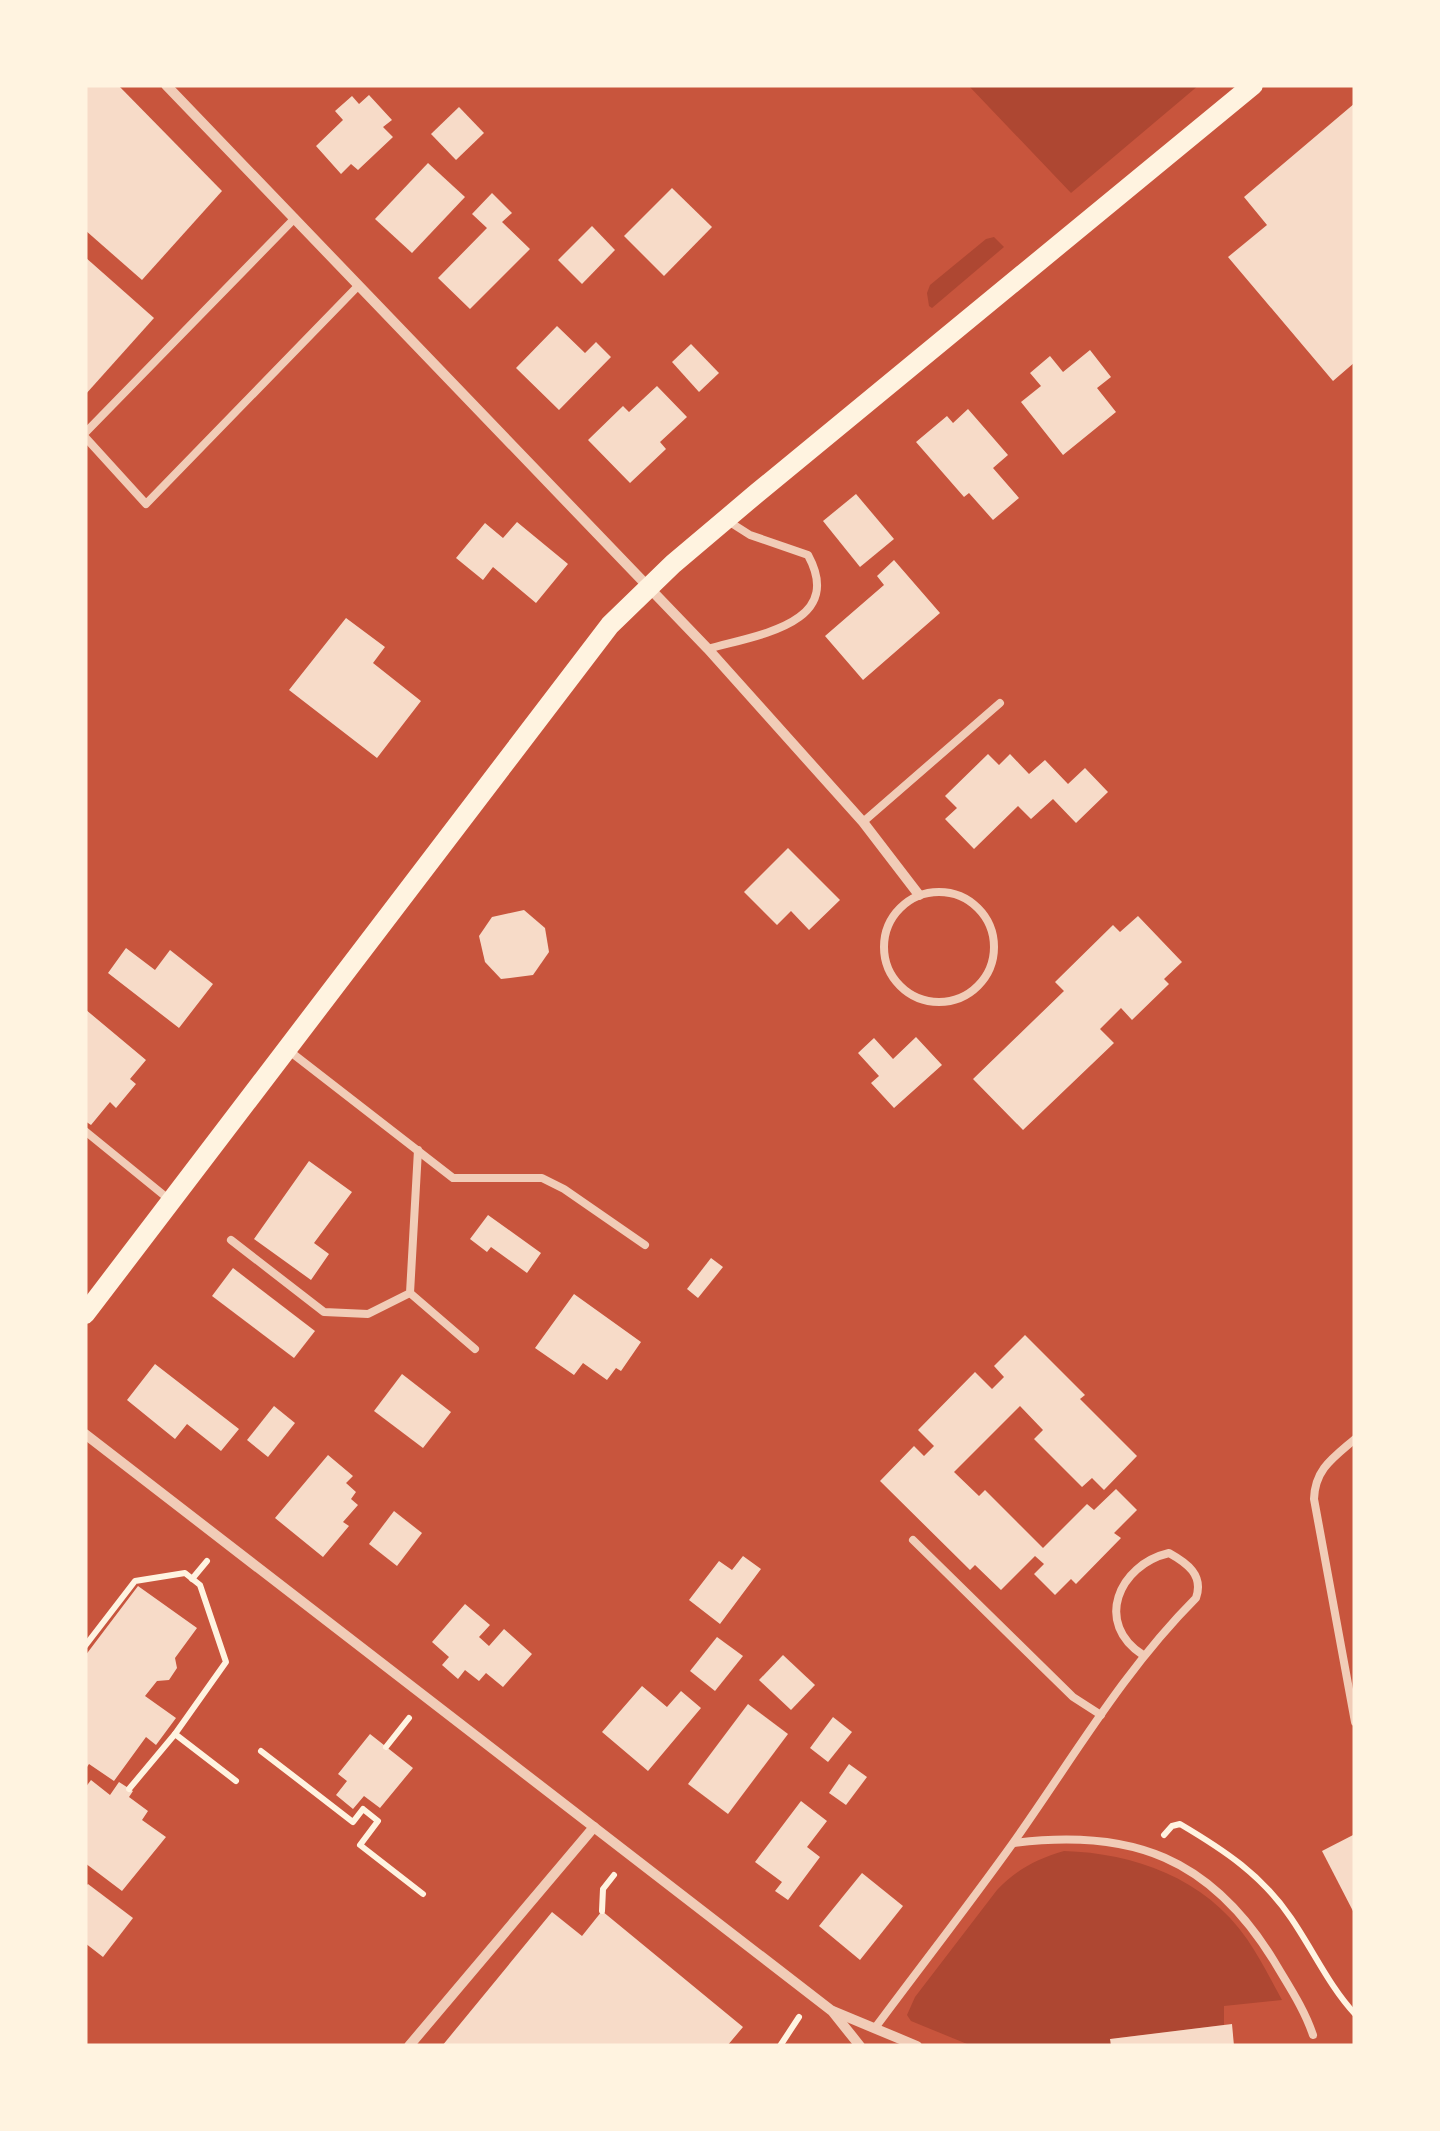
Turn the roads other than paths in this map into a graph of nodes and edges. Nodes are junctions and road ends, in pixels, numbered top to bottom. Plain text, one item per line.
1 (166, 85) edge
2 (1253, 85) edge
3 (295, 218) junction
4 (358, 286) junction
5 (85, 435) edge
6 (726, 520) junction
7 (648, 588) junction
8 (708, 648) junction
9 (1000, 703) dead end
10 (863, 822) junction
11 (919, 895) junction
12 (286, 1048) junction
13 (85, 1131) edge
14 (418, 1150) junction
15 (170, 1201) junction
16 (230, 1240) dead end
17 (644, 1245) dead end
18 (410, 1293) junction
19 (85, 1314) edge
20 (475, 1349) dead end
21 (85, 1434) edge
22 (1355, 1439) edge
23 (912, 1540) dead end
24 (1143, 1655) junction
25 (1101, 1715) junction
26 (1355, 1722) edge
27 (594, 1827) junction
28 (1012, 1843) junction
29 (832, 2010) junction
30 (875, 2028) junction
31 (1314, 2035) dead end
32 (409, 2046) edge
33 (860, 2046) edge
34 (917, 2046) edge

1 - 3 street
2 - 6 main road
3 - 4 street
3 - 5 lane
4 - 5 lane
4 - 7 street
6 - 7 main road
6 - 8 lane
7 - 8 street
7 - 12 main road
8 - 10 street
9 - 10 lane
10 - 11 street
11 - 11 lane
12 - 14 lane
12 - 15 main road
13 - 15 lane
14 - 17 lane
14 - 18 lane
15 - 19 main road
16 - 18 lane
18 - 20 lane
21 - 27 street
22 - 26 lane
23 - 25 lane
24 - 24 lane
24 - 25 lane
25 - 28 lane
27 - 29 street
27 - 32 street
28 - 30 lane
28 - 31 lane
29 - 30 street
29 - 33 street
30 - 34 street

